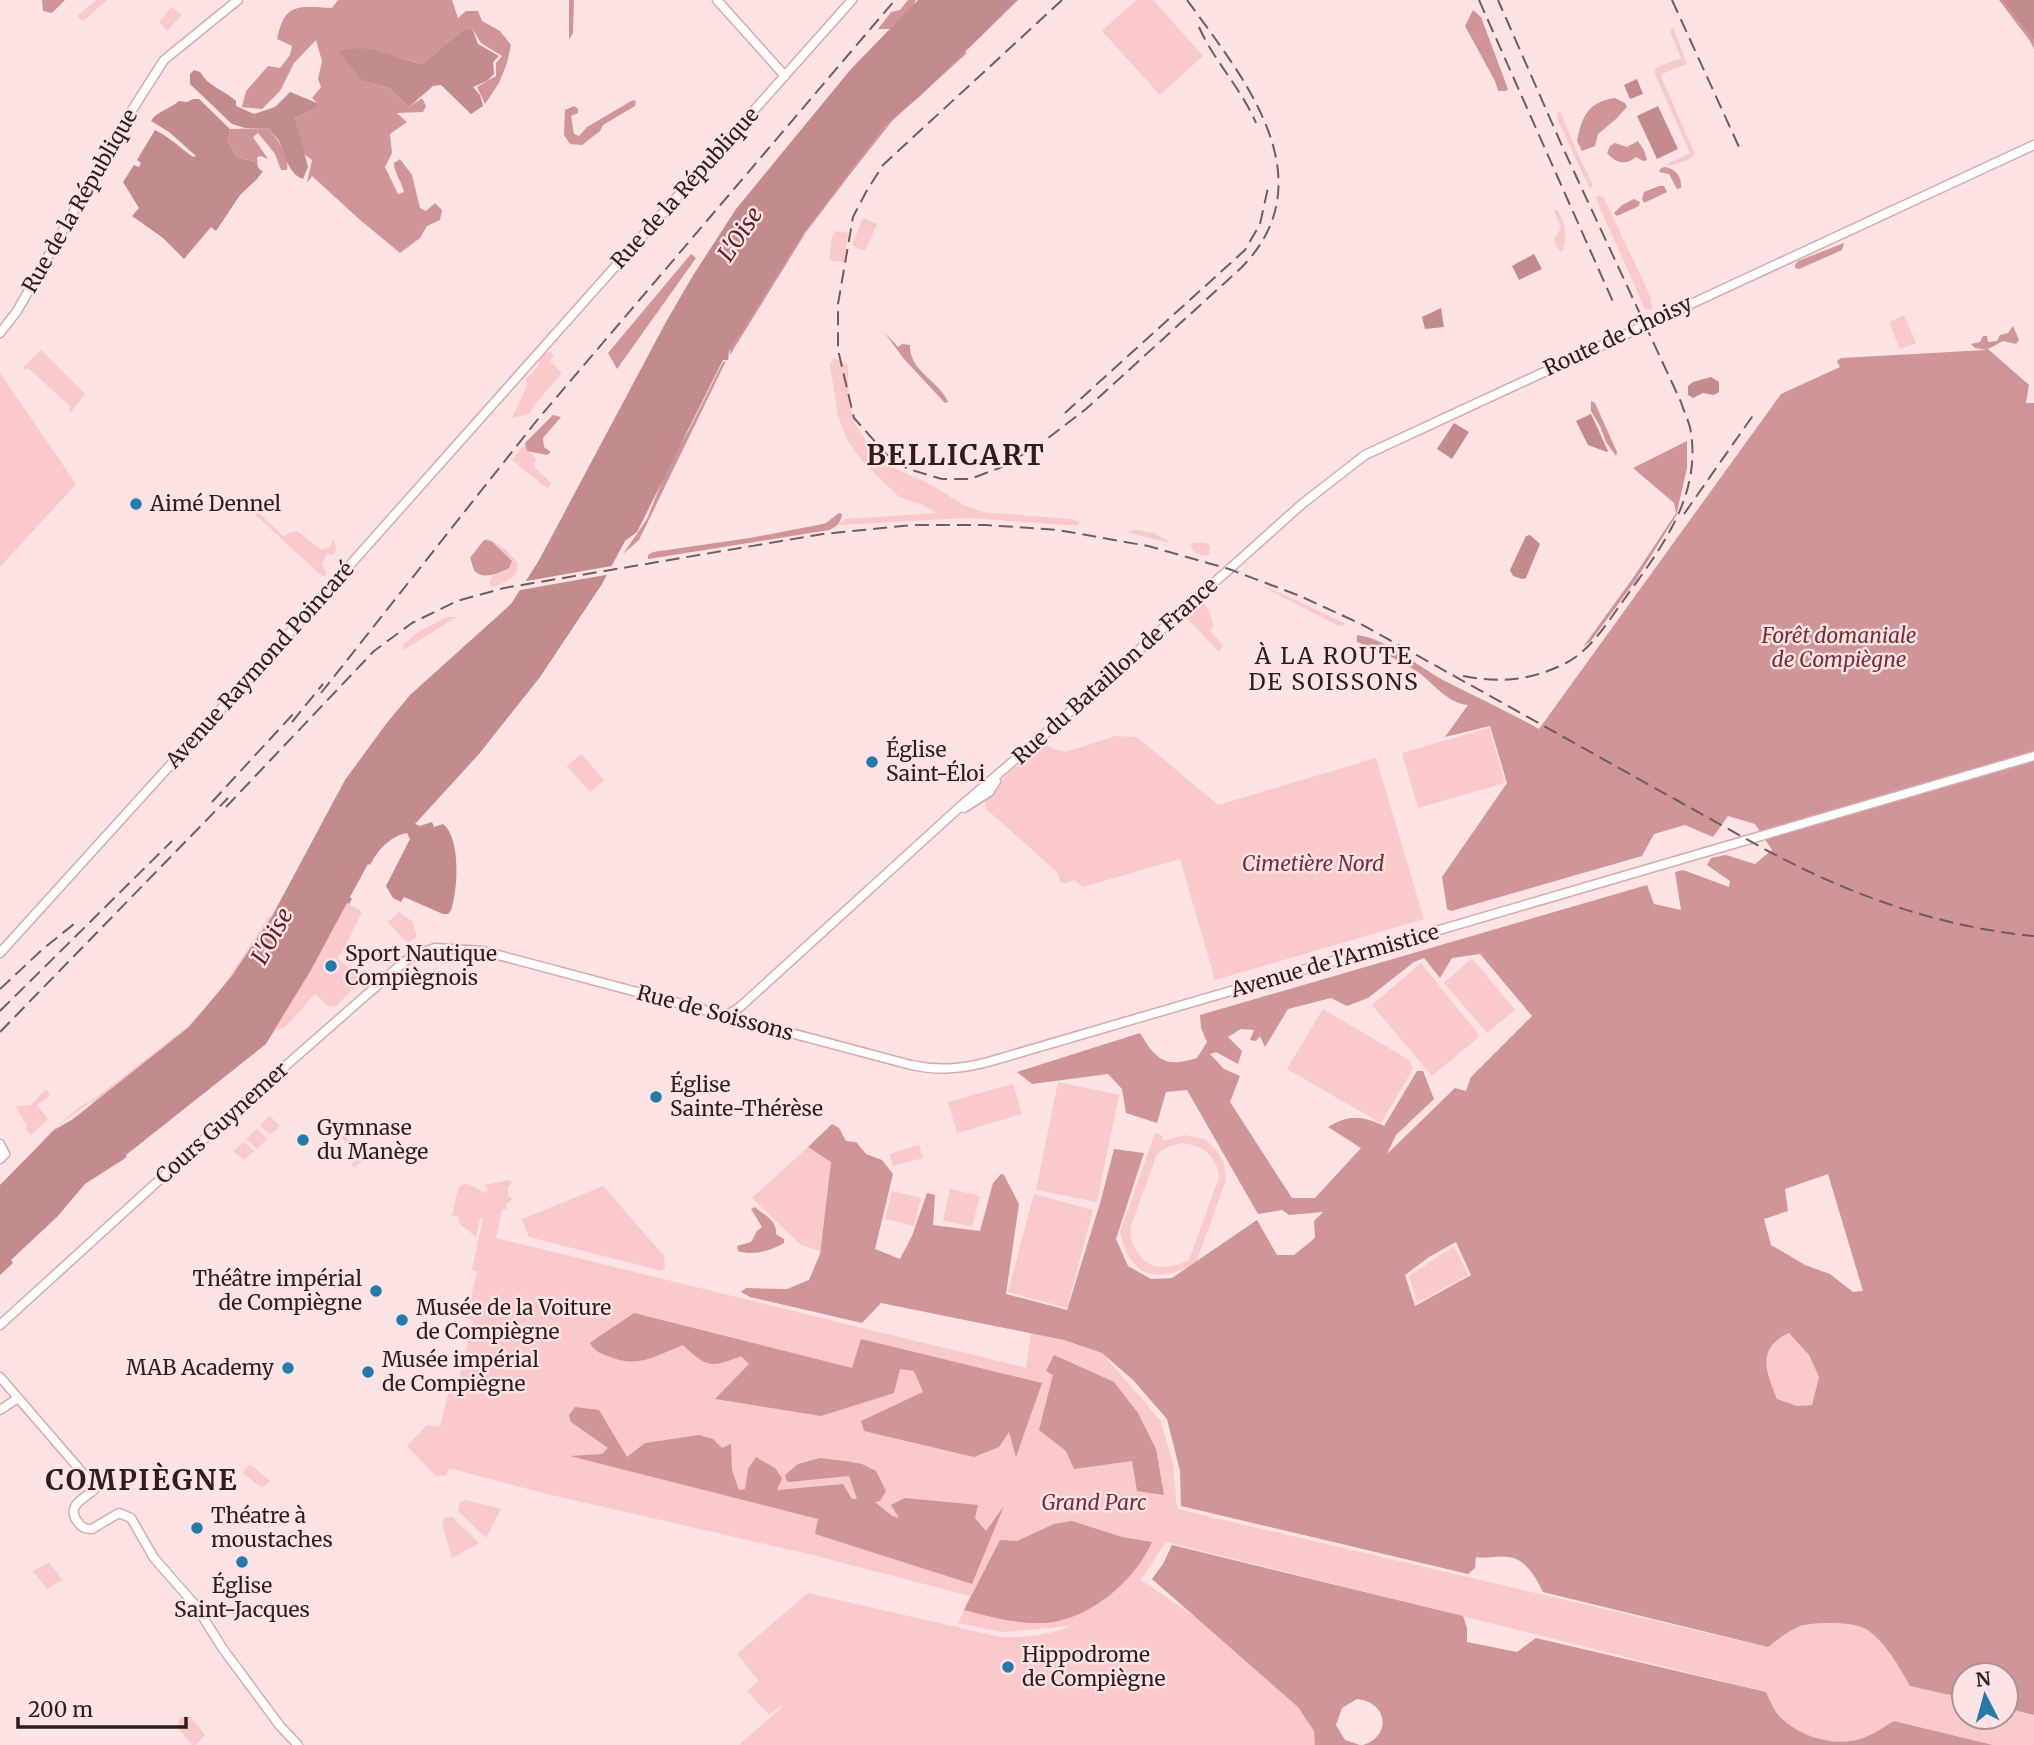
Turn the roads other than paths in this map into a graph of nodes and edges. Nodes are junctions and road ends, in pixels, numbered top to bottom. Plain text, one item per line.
1 (238, 0) edge
2 (717, 0) edge
3 (852, 0) edge
4 (785, 76) junction
5 (2034, 145) edge
6 (0, 333) edge
7 (518, 375) joint
8 (1229, 569) joint
9 (2034, 756) edge
10 (461, 949) joint
11 (0, 953) edge
12 (726, 1016) junction
13 (965, 1068) joint
14 (0, 1144) edge
15 (2, 1156) edge
16 (0, 1325) edge
17 (0, 1377) edge
18 (18, 1398) junction
19 (0, 1410) edge
20 (298, 1745) edge

1 - 6 main road, Rue de la République
2 - 4 main road
3 - 4 main road, Rue de la République
4 - 7 main road, Rue de la République
5 - 8 main road, Route de Choisy
7 - 11 main road, Avenue Raymond Poincaré
8 - 12 main road, Rue du Bataillon de France
9 - 13 main road, Avenue de l'Armistice
10 - 12 main road, Rue de Soissons
10 - 16 main road, Cours Guynemer
12 - 13 main road, Rue de Soissons
14 - 15 main road
17 - 18 main road
18 - 19 main road
18 - 20 main road

